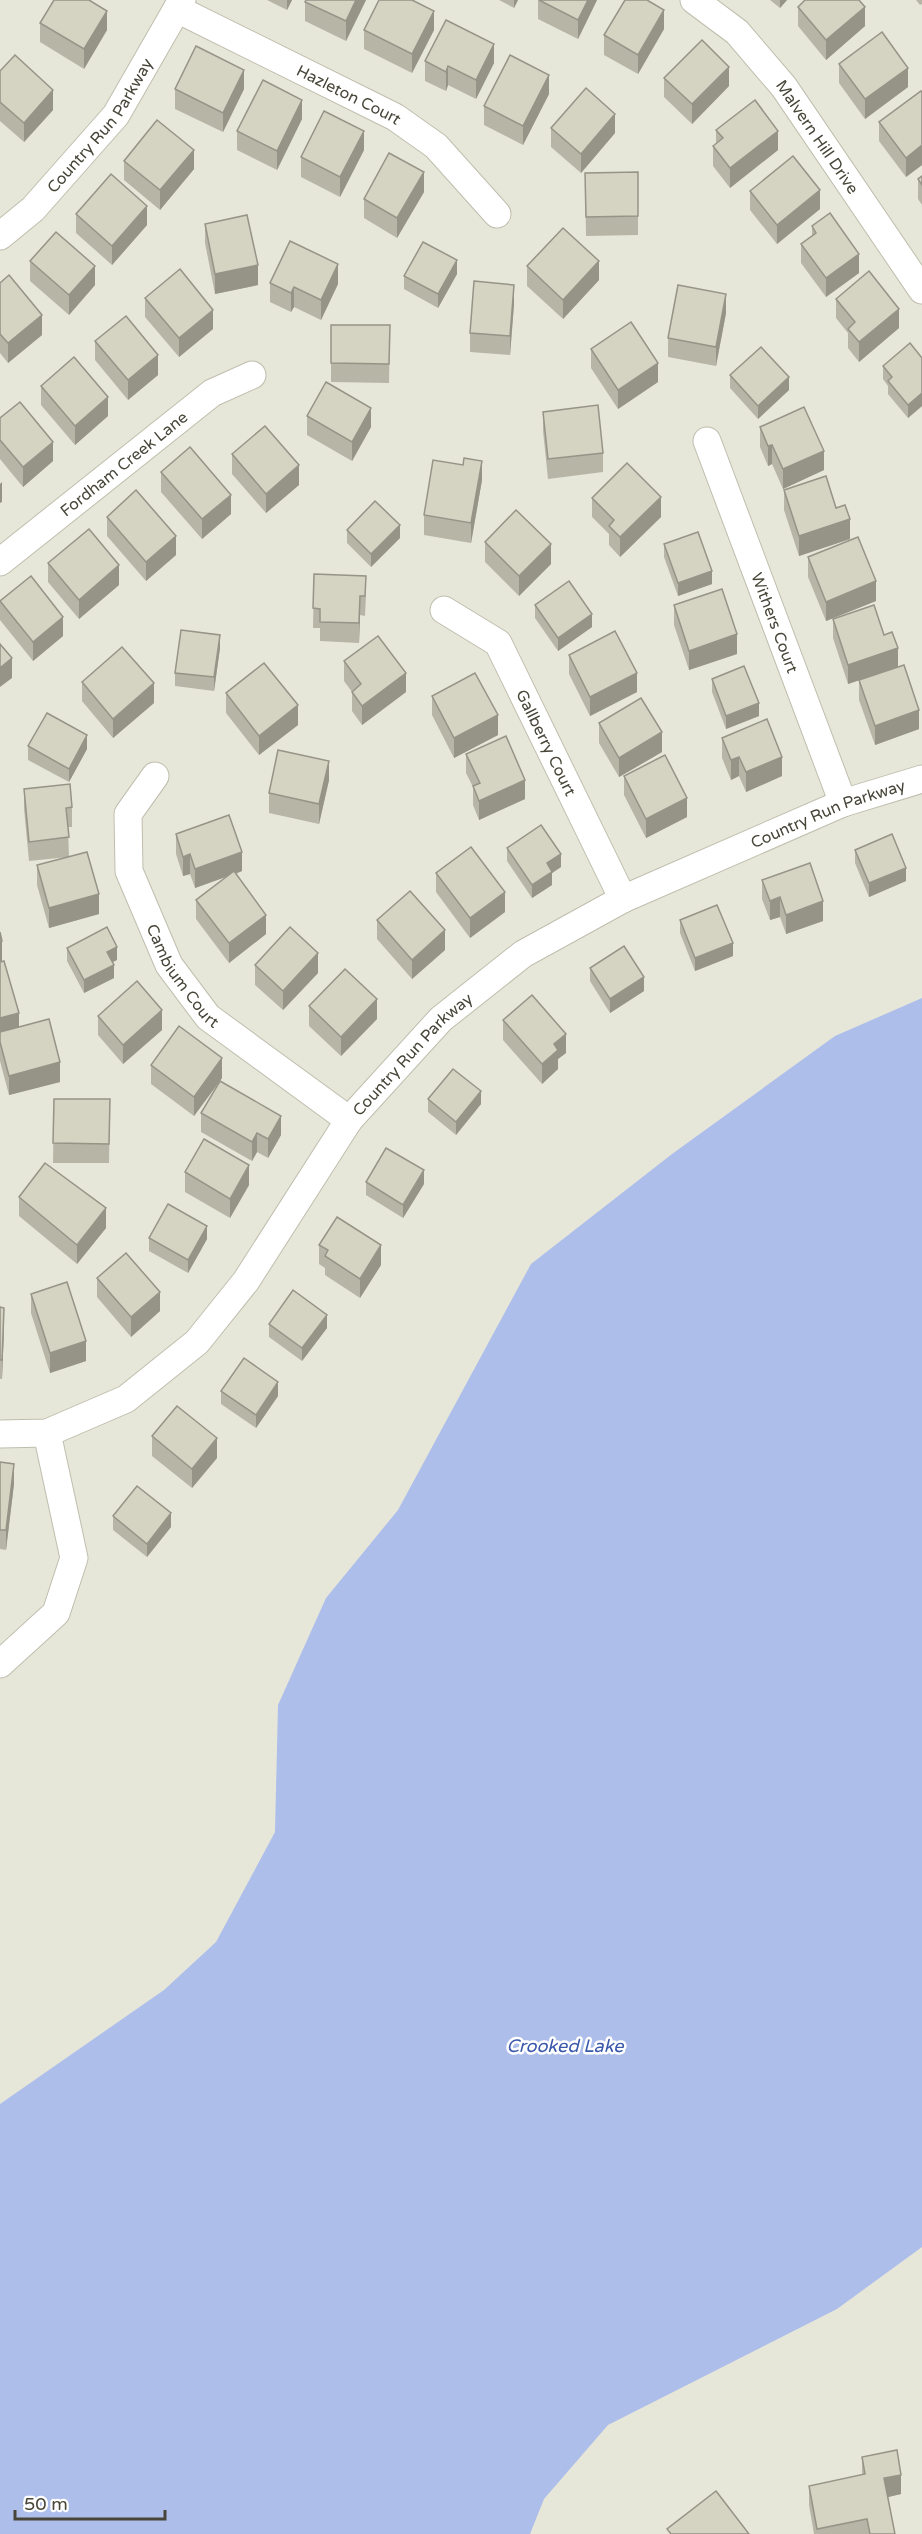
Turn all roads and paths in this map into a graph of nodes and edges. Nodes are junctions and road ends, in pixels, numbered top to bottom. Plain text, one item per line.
1 (694, 0) edge
2 (180, 5) edge
3 (497, 214) dead end
4 (0, 236) edge
5 (922, 290) edge
6 (252, 375) dead end
7 (707, 441) dead end
8 (0, 562) edge
9 (444, 610) dead end
10 (155, 776) dead end
11 (922, 779) edge
12 (843, 803) junction
13 (624, 899) junction
14 (349, 1120) junction
15 (47, 1433) junction
16 (0, 1434) edge
17 (0, 1664) edge

1 - 5 street, Malvern Hill Drive
2 - 3 street, Hazleton Court
2 - 4 street, Country Run Parkway
6 - 8 street, Fordham Creek Lane
7 - 12 street, Withers Court
9 - 13 street, Gallberry Court
10 - 14 street, Cambium Court
11 - 12 street, Country Run Parkway
12 - 13 street, Country Run Parkway
13 - 14 street, Country Run Parkway
14 - 15 street, Country Run Parkway
15 - 16 street, Country Run Parkway
15 - 17 street

